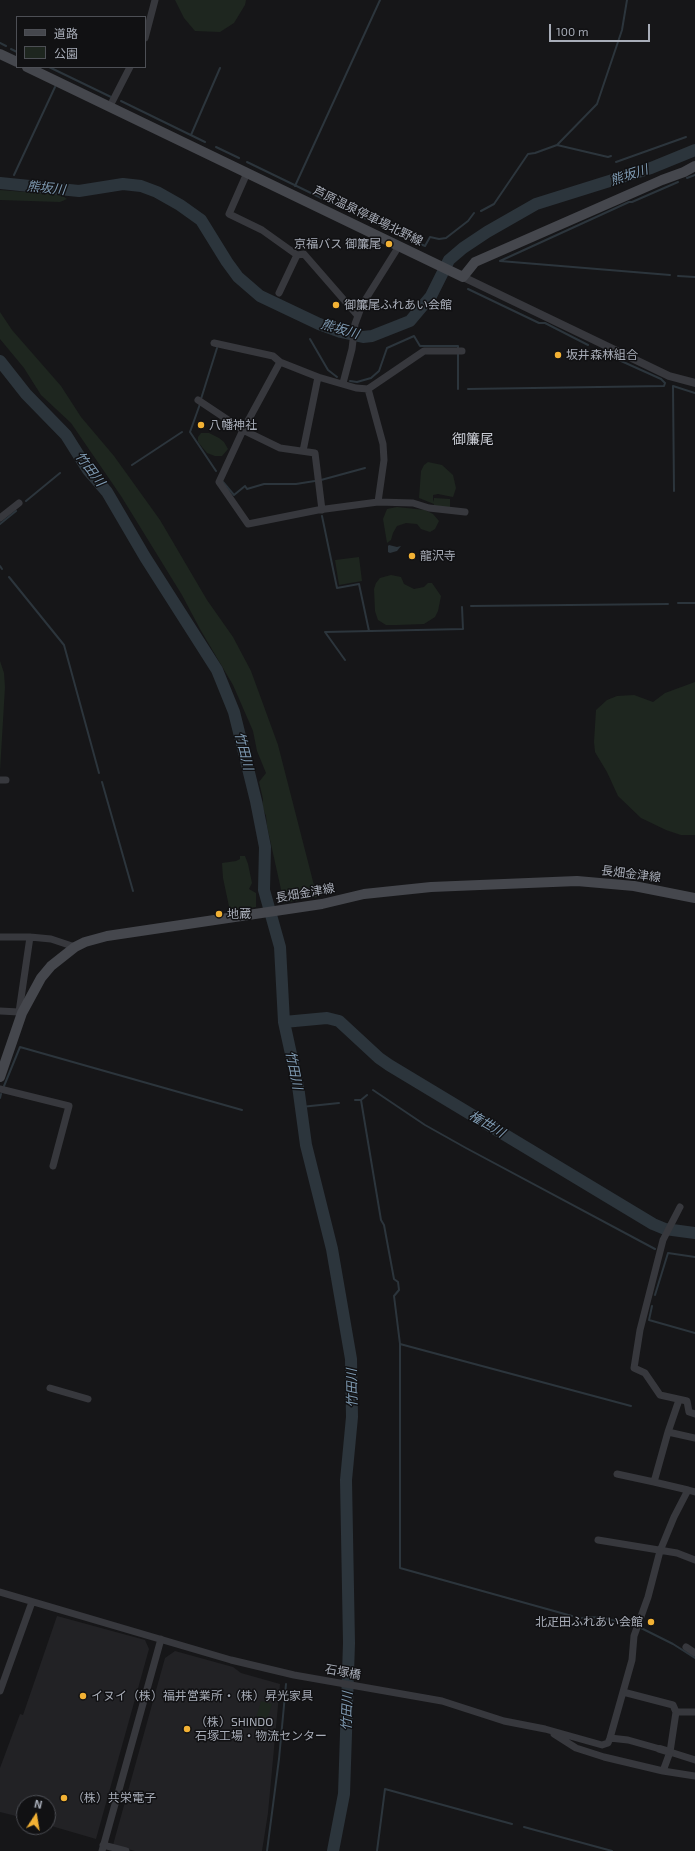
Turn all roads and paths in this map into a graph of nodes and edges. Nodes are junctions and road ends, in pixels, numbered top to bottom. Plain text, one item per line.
1 (155, 0) edge
2 (146, 34) edge
3 (0, 54) edge
4 (16, 62) edge
5 (29, 68) edge
6 (129, 68) edge
7 (110, 106) junction
8 (695, 166) edge
9 (248, 173) junction
10 (399, 246) junction
11 (297, 255) junction
12 (463, 277) junction
13 (279, 293) dead end
14 (358, 316) junction
15 (214, 343) dead end
16 (462, 351) dead end
17 (280, 362) junction
18 (318, 377) junction
19 (343, 383) junction
20 (695, 383) edge
21 (368, 389) junction
22 (198, 400) dead end
23 (243, 430) junction
24 (303, 451) junction
25 (378, 502) junction
26 (19, 503) dead end
27 (322, 510) junction
28 (465, 512) dead end
29 (0, 518) edge
30 (695, 898) edge
31 (0, 937) edge
32 (30, 937) junction
33 (75, 947) junction
34 (0, 1011) edge
35 (20, 1013) junction
36 (0, 1077) edge
37 (0, 1089) edge
38 (53, 1166) dead end
39 (680, 1207) dead end
40 (50, 1388) dead end
41 (88, 1400) dead end
42 (679, 1400) junction
43 (695, 1414) edge
44 (668, 1432) junction
45 (695, 1438) edge
46 (616, 1474) dead end
47 (654, 1482) junction
48 (692, 1491) edge
49 (598, 1540) dead end
50 (660, 1552) junction
51 (695, 1560) edge
52 (0, 1592) edge
53 (32, 1602) junction
54 (161, 1639) junction
55 (686, 1647) dead end
56 (695, 1653) edge
57 (2, 1680) edge
58 (0, 1691) edge
59 (623, 1692) junction
60 (676, 1712) junction
61 (695, 1712) edge
62 (545, 1729) junction
63 (609, 1741) junction
64 (660, 1749) joint
65 (670, 1752) junction
66 (604, 1757) junction
67 (695, 1760) edge
68 (663, 1771) junction
69 (695, 1776) edge
70 (103, 1848) edge
71 (126, 1851) edge

1 - 2 street
3 - 4 main road
5 - 7 main road, 芦原温泉停車場北野線
6 - 7 street
7 - 9 main road, 芦原温泉停車場北野線
8 - 12 main road
9 - 10 main road, 芦原温泉停車場北野線
9 - 11 street
10 - 12 main road, 芦原温泉停車場北野線
10 - 14 street
11 - 13 street
11 - 14 street
12 - 20 street
14 - 19 street
15 - 17 street
16 - 21 street
17 - 18 street
17 - 23 street
18 - 19 street
18 - 24 street
19 - 21 street
21 - 25 street
22 - 23 street
23 - 24 street
23 - 27 street
24 - 27 street
25 - 27 street
25 - 28 street
26 - 29 street
30 - 33 main road, 長畑金津線
31 - 32 street
32 - 33 street
32 - 35 street
33 - 35 main road, 長畑金津線
34 - 35 street
35 - 36 main road, 長畑金津線
37 - 38 street
39 - 42 street
40 - 41 street
42 - 43 street
42 - 44 street
44 - 45 street
44 - 47 street
46 - 47 street
47 - 48 street
48 - 50 street
49 - 50 street
50 - 51 street
50 - 59 street
52 - 53 street, 石塚橋
53 - 54 street, 石塚橋
53 - 57 street
54 - 62 street, 石塚橋
54 - 70 street
55 - 56 street
57 - 58 street
59 - 60 street
59 - 63 street
60 - 61 street
60 - 65 street
62 - 63 street, 石塚橋
62 - 66 street
63 - 64 street, 石塚橋
63 - 66 street
64 - 65 street
65 - 67 street
65 - 68 street
66 - 68 street
68 - 69 street
70 - 71 street

